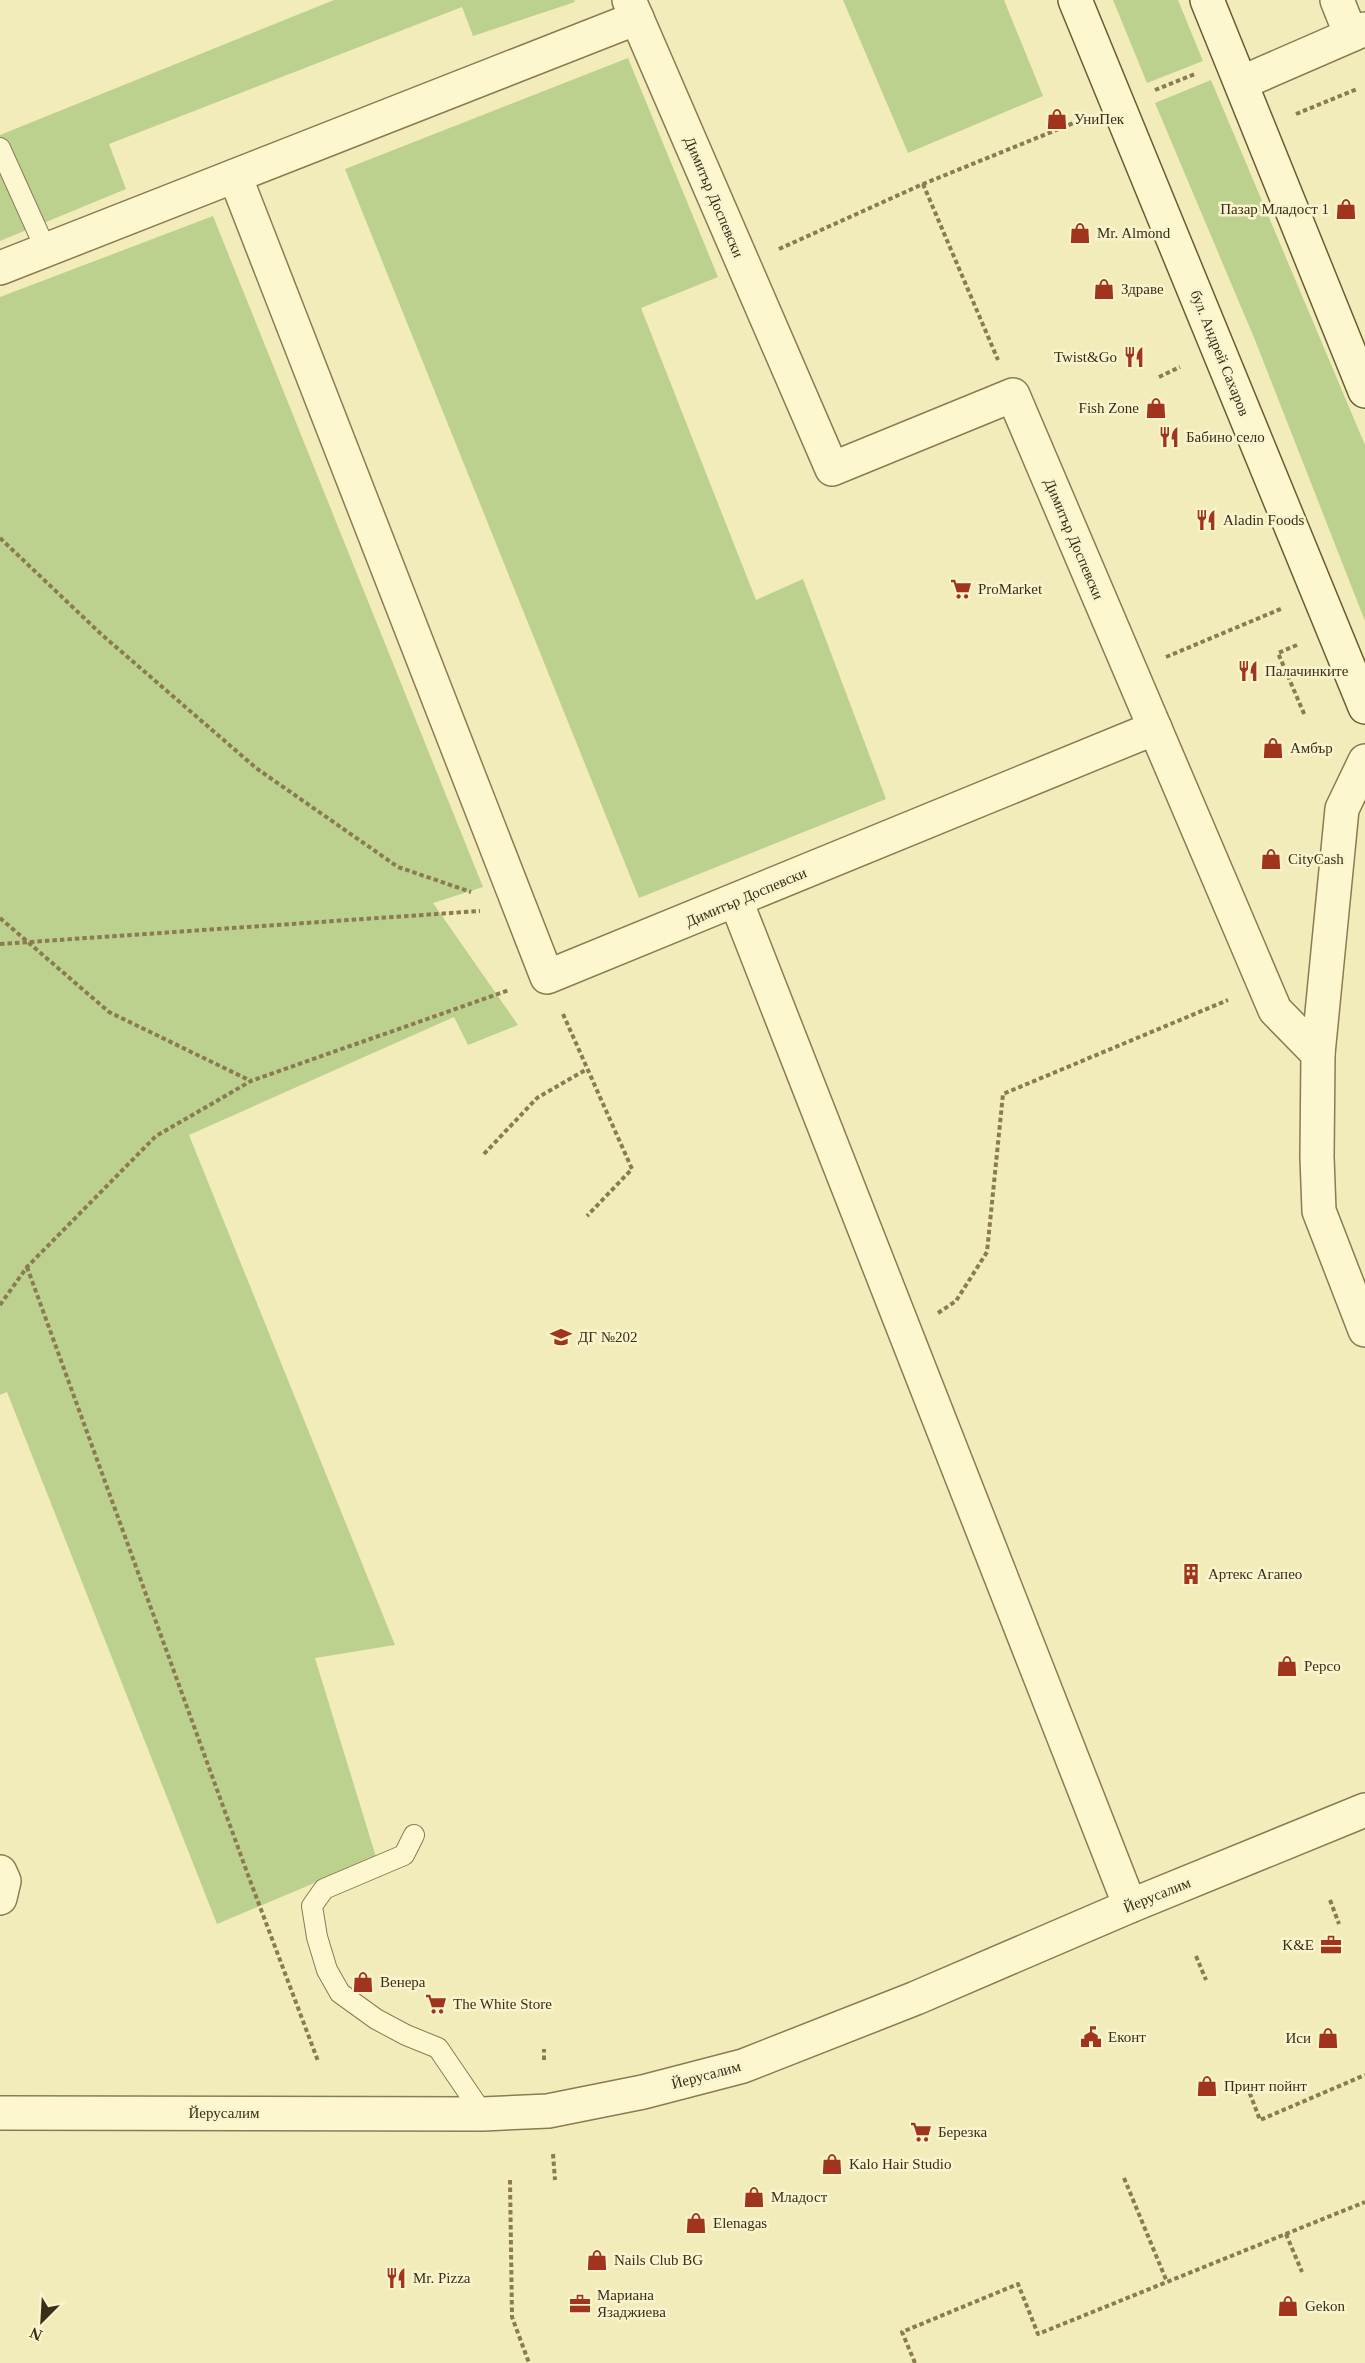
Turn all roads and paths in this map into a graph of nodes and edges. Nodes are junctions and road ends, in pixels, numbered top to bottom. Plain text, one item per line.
1 (1075, 0) edge
2 (1207, 0) edge
3 (1337, 0) edge
4 (633, 9) edge
5 (1358, 32) edge
6 (1203, 70) dead end
7 (1241, 83) junction
8 (1357, 89) dead end
9 (1148, 93) dead end
10 (1289, 116) dead end
11 (1075, 122) dead end
12 (0, 148) edge
13 (235, 176) junction
14 (923, 184) junction
15 (46, 250) junction
16 (743, 265) junction
17 (0, 268) edge
18 (1180, 367) dead end
19 (1160, 377) dead end
20 (1365, 391) edge
21 (1013, 395) junction
22 (0, 538) edge
23 (1284, 608) dead end
24 (1300, 645) dead end
25 (1130, 672) junction
26 (1365, 707) edge
27 (1305, 716) dead end
28 (1155, 728) junction
29 (1365, 761) edge
30 (736, 901) junction
31 (520, 908) junction
32 (0, 918) edge
33 (28, 942) junction
34 (0, 944) edge
35 (547, 977) junction
36 (1264, 984) junction
37 (560, 1008) dead end
38 (1318, 1053) junction
39 (587, 1069) junction
40 (251, 1080) junction
41 (484, 1154) dead end
42 (587, 1216) dead end
43 (27, 1267) junction
44 (0, 1305) edge
45 (1365, 1330) edge
46 (906, 1335) junction
47 (1365, 1810) edge
48 (414, 1835) dead end
49 (0, 1872) edge
50 (0, 1898) edge
51 (1330, 1900) dead end
52 (1130, 1906) junction
53 (1339, 1924) dead end
54 (1197, 1956) dead end
55 (1206, 1980) dead end
56 (544, 2049) dead end
57 (544, 2060) dead end
58 (318, 2061) dead end
59 (1365, 2075) edge
60 (1247, 2086) dead end
61 (0, 2113) edge
62 (483, 2114) junction
63 (553, 2154) dead end
64 (1124, 2178) dead end
65 (510, 2180) dead end
66 (555, 2180) dead end
67 (1365, 2202) edge
68 (1286, 2234) junction
69 (1302, 2272) dead end
70 (1167, 2282) junction
71 (529, 2363) edge
72 (915, 2363) edge

1 - 26 street, бул. Андрей Сахаров
2 - 7 street
3 - 5 street
4 - 13 street
4 - 16 street, Димитър Доспевски
5 - 7 street
6 - 9 path
7 - 20 street
8 - 10 path
11 - 14 path
12 - 15 lane
13 - 15 street
13 - 31 street
14 - 16 path
14 - 21 path
15 - 17 street
16 - 21 street, Димитър Доспевски
18 - 19 path
21 - 25 street, Димитър Доспевски
22 - 31 path
23 - 25 path
24 - 27 path
25 - 28 street, Димитър Доспевски
28 - 30 street, Димитър Доспевски
28 - 36 street
29 - 38 street
30 - 35 street, Димитър Доспевски
30 - 46 street
31 - 33 path
31 - 35 street
32 - 33 path
33 - 34 path
33 - 40 path
35 - 40 path
36 - 38 street
36 - 46 path
37 - 39 path
38 - 45 street
39 - 41 path
39 - 42 path
40 - 43 path
43 - 44 path
43 - 58 path
46 - 52 street
47 - 52 street, Йерусалим
48 - 62 lane
49 - 50 street
51 - 53 path
52 - 62 street, Йерусалим
54 - 55 path
56 - 57 path
59 - 60 path
61 - 62 street, Йерусалим
63 - 66 path
64 - 70 path
65 - 71 path
67 - 68 path
68 - 69 path
68 - 70 path
70 - 72 path

